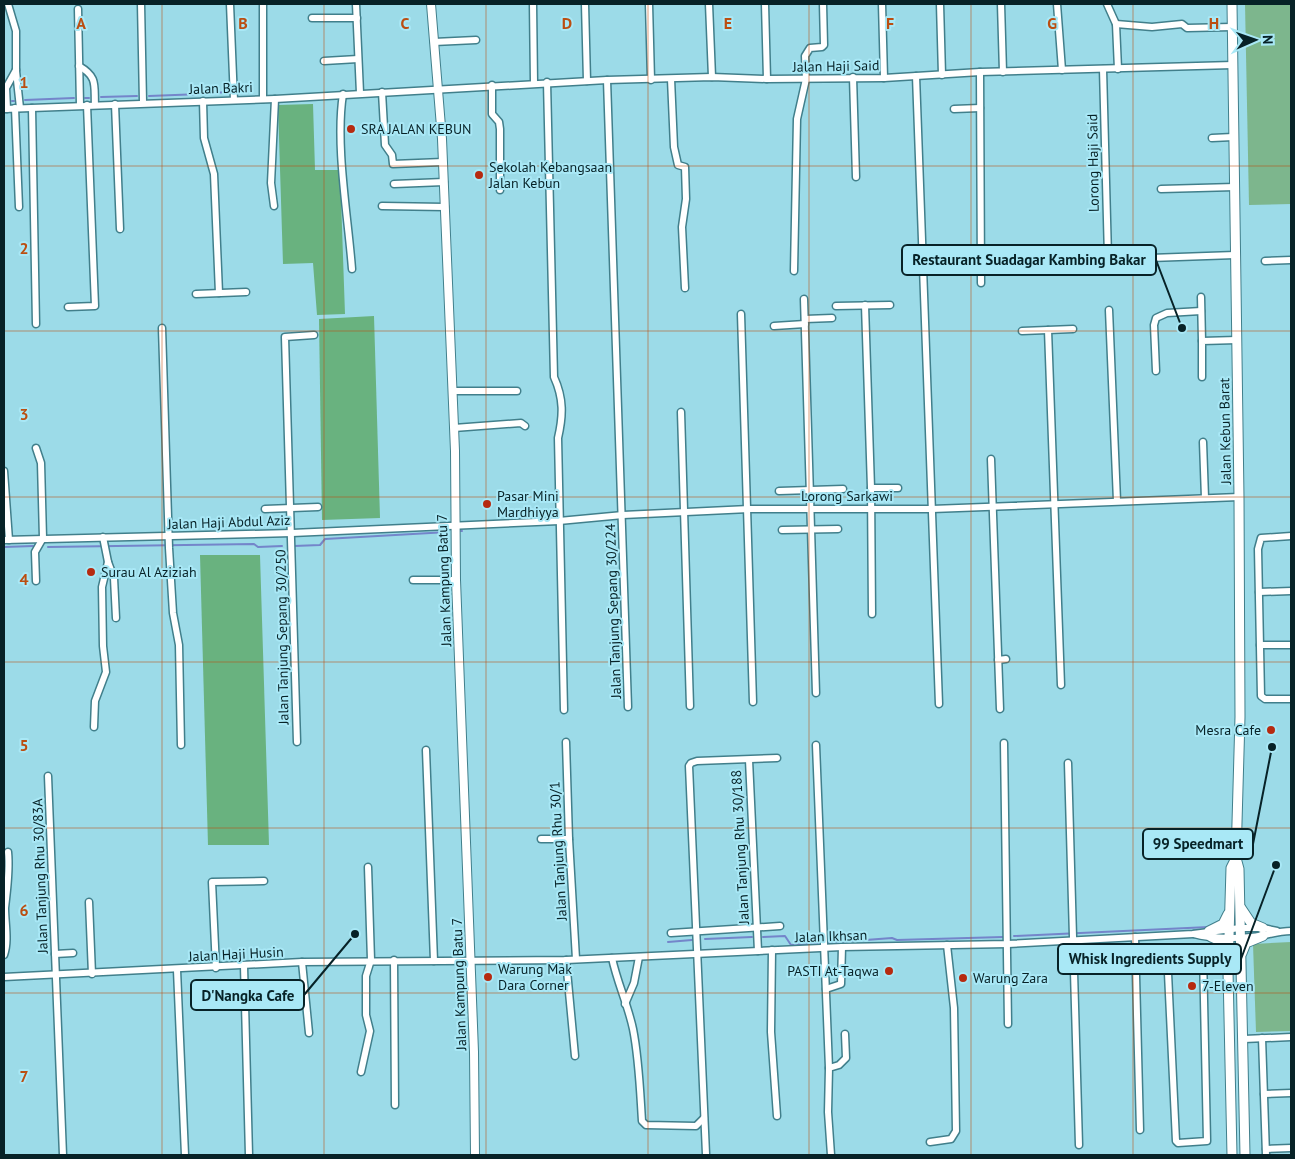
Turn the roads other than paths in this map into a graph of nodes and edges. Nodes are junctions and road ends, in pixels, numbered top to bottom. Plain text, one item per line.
1 (8, 4) edge
2 (141, 4) edge
3 (230, 4) edge
4 (263, 4) edge
5 (356, 4) edge
6 (431, 4) edge
7 (533, 4) edge
8 (585, 4) edge
9 (648, 4) edge
10 (709, 4) edge
11 (765, 4) edge
12 (823, 4) edge
13 (882, 4) edge
14 (940, 4) edge
15 (1001, 4) edge
16 (1058, 4) edge
17 (1108, 4) edge
18 (1232, 4) edge
19 (78, 9) dead end
20 (312, 18) dead end
21 (357, 18) junction
22 (1116, 24) junction
23 (1232, 27) junction
24 (476, 40) dead end
25 (434, 42) junction
26 (358, 59) junction
27 (324, 61) dead end
28 (1233, 65) junction
29 (79, 66) junction
30 (1103, 69) junction
31 (1118, 69) junction
32 (16, 70) junction
33 (1062, 70) junction
34 (980, 72) junction
35 (1003, 72) junction
36 (942, 74) junction
37 (916, 76) junction
38 (712, 77) junction
39 (853, 77) junction
40 (806, 78) junction
41 (884, 78) junction
42 (671, 79) junction
43 (767, 79) junction
44 (607, 80) junction
45 (651, 80) junction
46 (588, 81) junction
47 (546, 82) junction
48 (534, 83) junction
49 (492, 85) junction
50 (439, 90) junction
51 (382, 92) junction
52 (360, 93) junction
53 (343, 94) junction
54 (275, 99) junction
55 (234, 100) junction
56 (263, 100) junction
57 (143, 102) junction
58 (203, 102) junction
59 (115, 104) junction
60 (84, 105) junction
61 (95, 105) junction
62 (18, 108) junction
63 (32, 108) junction
64 (980, 108) junction
65 (6, 109) edge
66 (954, 109) dead end
67 (1234, 137) junction
68 (1212, 138) dead end
69 (443, 162) junction
70 (856, 177) dead end
71 (444, 182) junction
72 (394, 184) dead end
73 (1235, 187) junction
74 (1161, 189) dead end
75 (500, 190) dead end
76 (274, 206) dead end
77 (382, 206) dead end
78 (19, 207) dead end
79 (445, 207) junction
80 (120, 229) dead end
81 (1235, 255) junction
82 (1108, 257) dead end
83 (1150, 258) dead end
84 (1291, 260) edge
85 (1265, 261) dead end
86 (352, 269) dead end
87 (794, 271) dead end
88 (981, 283) dead end
89 (685, 288) dead end
90 (246, 292) dead end
91 (219, 293) junction
92 (196, 294) dead end
93 (1201, 297) dead end
94 (804, 299) dead end
95 (865, 305) junction
96 (890, 305) dead end
97 (836, 306) dead end
98 (68, 307) dead end
99 (1108, 310) dead end
100 (1201, 311) junction
101 (741, 314) dead end
102 (832, 318) dead end
103 (805, 322) junction
104 (36, 324) dead end
105 (774, 326) dead end
106 (162, 328) dead end
107 (1073, 329) dead end
108 (1048, 330) junction
109 (1022, 331) dead end
110 (314, 334) dead end
111 (1237, 340) junction
112 (1202, 341) junction
113 (1156, 371) dead end
114 (1202, 377) dead end
115 (517, 391) dead end
116 (453, 392) junction
117 (681, 412) dead end
118 (526, 426) dead end
119 (454, 428) junction
120 (1203, 442) dead end
121 (36, 448) dead end
122 (991, 459) dead end
123 (4, 471) edge
124 (871, 488) junction
125 (898, 488) dead end
126 (843, 489) dead end
127 (810, 490) junction
128 (779, 491) dead end
129 (1205, 498) junction
130 (1239, 498) junction
131 (1117, 501) junction
132 (1054, 505) junction
133 (992, 507) junction
134 (291, 508) junction
135 (318, 508) dead end
136 (810, 508) junction
137 (871, 508) junction
138 (265, 509) dead end
139 (749, 509) junction
140 (932, 509) junction
141 (686, 512) junction
142 (623, 515) junction
143 (559, 522) junction
144 (454, 525) junction
145 (838, 529) dead end
146 (782, 530) dead end
147 (811, 530) junction
148 (292, 533) junction
149 (1291, 536) edge
150 (44, 538) junction
151 (169, 538) junction
152 (104, 539) junction
153 (6, 540) edge
154 (108, 562) junction
155 (413, 580) dead end
156 (456, 580) junction
157 (36, 582) dead end
158 (1291, 591) edge
159 (1260, 592) junction
160 (872, 614) dead end
161 (116, 618) dead end
162 (1291, 644) edge
163 (1260, 645) junction
164 (1006, 659) dead end
165 (998, 660) junction
166 (1061, 685) dead end
167 (816, 693) dead end
168 (1291, 699) edge
169 (753, 702) dead end
170 (939, 704) dead end
171 (628, 706) dead end
172 (690, 706) dead end
173 (1000, 709) dead end
174 (564, 710) dead end
175 (94, 727) dead end
176 (297, 742) dead end
177 (566, 742) dead end
178 (1004, 743) dead end
179 (181, 745) dead end
180 (816, 746) dead end
181 (426, 750) dead end
182 (777, 758) dead end
183 (749, 760) junction
184 (1068, 763) dead end
185 (48, 776) dead end
186 (569, 839) junction
187 (541, 840) dead end
188 (8, 852) dead end
189 (1236, 858) junction
190 (368, 867) dead end
191 (264, 881) dead end
192 (1229, 901) junction
193 (89, 902) dead end
194 (1240, 906) junction
195 (780, 926) dead end
196 (757, 930) junction
197 (1291, 931) edge
198 (695, 932) junction
199 (1240, 932) junction
200 (1263, 932) junction
201 (671, 933) dead end
202 (1229, 933) junction
203 (1210, 934) junction
204 (1072, 936) junction
205 (1135, 938) junction
206 (1008, 944) junction
207 (824, 945) junction
208 (948, 946) junction
209 (842, 947) junction
210 (758, 950) junction
211 (772, 950) junction
212 (1167, 952) junction
213 (73, 953) dead end
214 (1135, 953) junction
215 (55, 954) junction
216 (4, 955) edge
217 (696, 956) junction
218 (639, 957) junction
219 (612, 958) junction
220 (1241, 958) junction
221 (576, 959) junction
222 (371, 960) junction
223 (394, 960) junction
224 (566, 960) junction
225 (434, 961) junction
226 (470, 961) junction
227 (302, 962) junction
228 (244, 966) junction
229 (216, 968) junction
230 (177, 970) junction
231 (1228, 971) junction
232 (92, 974) junction
233 (56, 975) junction
234 (4, 977) edge
235 (266, 986) dead end
236 (244, 987) junction
237 (224, 988) dead end
238 (826, 989) junction
239 (625, 1004) junction
240 (1008, 1024) dead end
241 (309, 1033) dead end
242 (845, 1034) dead end
243 (1291, 1037) edge
244 (1262, 1038) junction
245 (1244, 1039) junction
246 (575, 1056) dead end
247 (829, 1068) junction
248 (361, 1072) dead end
249 (1291, 1093) edge
250 (1264, 1094) junction
251 (395, 1105) dead end
252 (777, 1116) dead end
253 (704, 1118) junction
254 (1140, 1130) dead end
255 (930, 1142) dead end
256 (1080, 1145) dead end
257 (1291, 1148) edge
258 (1266, 1152) edge
259 (706, 1154) dead end
260 (63, 1155) edge
261 (185, 1155) edge
262 (250, 1155) edge
263 (474, 1155) edge
264 (831, 1155) edge
265 (1232, 1155) edge
266 (1245, 1155) edge

1 - 32 street
2 - 57 street
3 - 55 street
4 - 56 street
5 - 21 street
6 - 25 street, Jalan Kampung Batu 7
7 - 48 street
8 - 46 street
9 - 45 street
10 - 38 street
11 - 43 street
12 - 40 street
13 - 41 street
14 - 36 street
15 - 35 street
16 - 33 street
17 - 22 street
18 - 23 main road, Jalan Kebun Barat
19 - 29 street
20 - 21 street
21 - 26 street
22 - 23 street
22 - 31 street
23 - 28 main road, Jalan Kebun Barat
24 - 25 street
25 - 50 street, Jalan Kampung Batu 7
26 - 27 street
26 - 52 street
28 - 31 street, Jalan Haji Said
28 - 67 main road, Jalan Kebun Barat
29 - 60 street
29 - 61 street
30 - 31 street, Jalan Haji Said
30 - 33 street, Jalan Haji Said
30 - 82 street, Lorong Haji Said
32 - 62 street
32 - 65 street
33 - 35 street, Jalan Haji Said
34 - 35 street, Jalan Haji Said
34 - 36 street, Jalan Haji Said
34 - 64 street
36 - 37 street, Jalan Haji Said
37 - 41 street, Jalan Haji Said
37 - 140 street
38 - 42 street, Jalan Haji Said
38 - 43 street, Jalan Haji Said
39 - 40 street, Jalan Haji Said
39 - 41 street, Jalan Haji Said
39 - 70 street
40 - 43 street, Jalan Haji Said
40 - 87 street
42 - 45 street, Jalan Haji Said
42 - 89 street
44 - 45 street, Jalan Haji Said
44 - 46 street, Jalan Haji Said
44 - 142 street, Jalan Tanjung Sepang 30/224
46 - 47 street, Jalan Haji Said
47 - 48 street, Jalan Haji Said
47 - 143 street
48 - 49 street, Jalan Haji Said
49 - 50 street, Jalan Haji Said
49 - 75 street
50 - 51 street, Jalan Bakri
50 - 69 street, Jalan Kampung Batu 7
51 - 52 street, Jalan Bakri
51 - 69 street
52 - 53 street, Jalan Bakri
53 - 54 street, Jalan Bakri
53 - 86 street
54 - 56 street, Jalan Bakri
54 - 76 street
55 - 56 street, Jalan Bakri
55 - 58 street, Jalan Bakri
57 - 58 street, Jalan Bakri
57 - 59 street, Jalan Bakri
58 - 91 street
59 - 61 street, Jalan Bakri
59 - 80 street
60 - 61 street, Jalan Bakri
60 - 63 street, Jalan Bakri
60 - 98 street
62 - 63 street, Jalan Bakri
62 - 65 street, Jalan Bakri
62 - 78 street
63 - 104 street
64 - 66 street
64 - 88 street
67 - 68 street
67 - 73 main road, Jalan Kebun Barat
69 - 71 street, Jalan Kampung Batu 7
71 - 72 street
71 - 79 street, Jalan Kampung Batu 7
73 - 74 street
73 - 81 main road, Jalan Kebun Barat
77 - 79 street
79 - 116 street, Jalan Kampung Batu 7
81 - 83 street
81 - 111 main road, Jalan Kebun Barat
84 - 85 street
90 - 91 street
91 - 92 street
93 - 100 street
94 - 103 street
95 - 96 street
95 - 97 street
95 - 124 street
99 - 131 street
100 - 112 street
100 - 113 street
101 - 139 street
102 - 103 street
103 - 105 street
103 - 127 street
106 - 151 street
107 - 108 street
108 - 109 street
108 - 132 street
110 - 134 street, Jalan Tanjung Sepang 30/250
111 - 112 street
111 - 130 main road, Jalan Kebun Barat
112 - 114 street
115 - 116 street
116 - 119 street, Jalan Kampung Batu 7
117 - 141 street
118 - 119 street
119 - 144 street, Jalan Kampung Batu 7
120 - 129 street
121 - 150 street
122 - 133 street
123 - 153 street
124 - 125 street
124 - 137 street
126 - 127 street
127 - 128 street
127 - 136 street
129 - 130 street, Lorong Sarkawi
129 - 131 street, Lorong Sarkawi
130 - 189 main road, Jalan Kebun Barat
131 - 132 street, Lorong Sarkawi
132 - 133 street, Lorong Sarkawi
132 - 166 street
133 - 140 street, Lorong Sarkawi
133 - 165 street
134 - 135 street
134 - 138 street
134 - 148 street, Jalan Tanjung Sepang 30/250
136 - 137 street, Lorong Sarkawi
136 - 139 street, Lorong Sarkawi
136 - 147 street
137 - 140 street, Lorong Sarkawi
137 - 160 street
139 - 141 street, Lorong Sarkawi
139 - 169 street
140 - 170 street
141 - 142 street, Lorong Sarkawi
141 - 172 street
142 - 143 street, Lorong Sarkawi
142 - 171 street, Jalan Tanjung Sepang 30/224
143 - 144 street, Lorong Sarkawi
143 - 174 street
144 - 148 street, Jalan Haji Abdul Aziz
144 - 156 street, Jalan Kampung Batu 7
145 - 147 street
146 - 147 street
147 - 167 street
148 - 151 street, Jalan Haji Abdul Aziz
148 - 176 street, Jalan Tanjung Sepang 30/250
149 - 159 street
150 - 152 street, Jalan Haji Abdul Aziz
150 - 153 street, Jalan Haji Abdul Aziz
150 - 157 street
151 - 152 street, Jalan Haji Abdul Aziz
151 - 179 street
152 - 154 street
154 - 161 street
154 - 175 street
155 - 156 street
156 - 226 street, Jalan Kampung Batu 7
158 - 159 street
159 - 163 street
162 - 163 street
163 - 168 street
164 - 165 street
165 - 173 street
177 - 186 street, Jalan Tanjung Rhu 30/1
178 - 206 street
180 - 207 street
181 - 225 street
182 - 183 street
183 - 196 street, Jalan Tanjung Rhu 30/188
183 - 198 street
184 - 204 street
185 - 215 street, Jalan Tanjung Rhu 30/83A
186 - 187 street
186 - 221 street, Jalan Tanjung Rhu 30/1
188 - 216 street
189 - 192 main road, Jalan Kebun Barat
189 - 194 main road, Jalan Kebun Barat
190 - 222 street
191 - 229 street
192 - 202 main road, Jalan Kebun Barat
192 - 203 main road
193 - 232 street
194 - 199 main road, Jalan Kebun Barat
194 - 200 main road
195 - 196 street
196 - 198 street
196 - 210 street, Jalan Tanjung Rhu 30/188
197 - 200 street, Jalan Ikhsan
198 - 201 street
198 - 217 street
199 - 200 street, Jalan Ikhsan
199 - 202 street, Jalan Ikhsan
199 - 220 main road, Jalan Kebun Barat
200 - 220 main road
202 - 203 street, Jalan Ikhsan
202 - 231 main road, Jalan Kebun Barat
203 - 205 street, Jalan Ikhsan
203 - 231 main road
204 - 205 street, Jalan Ikhsan
204 - 206 street, Jalan Ikhsan
204 - 256 street
205 - 214 street
206 - 208 street, Jalan Ikhsan
206 - 240 street
207 - 209 street, Jalan Ikhsan
207 - 211 street, Jalan Ikhsan
207 - 238 street
208 - 209 street, Jalan Ikhsan
208 - 255 street
209 - 238 street
210 - 211 street, Jalan Ikhsan
210 - 217 street, Jalan Ikhsan
211 - 252 street
212 - 212 street
212 - 214 street
213 - 215 street
214 - 254 street
215 - 233 street, Jalan Tanjung Rhu 30/83A
217 - 218 street, Jalan Ikhsan
217 - 253 street
218 - 219 street, Jalan Ikhsan
218 - 239 street
219 - 221 street, Jalan Ikhsan
219 - 239 street
220 - 245 main road, Jalan Kebun Barat
221 - 224 street, Jalan Ikhsan
222 - 223 street, Jalan Haji Husin
222 - 227 street, Jalan Haji Husin
222 - 248 street
223 - 225 street, Jalan Haji Husin
223 - 251 street
224 - 226 street, Jalan Ikhsan
224 - 246 street
225 - 226 street, Jalan Haji Husin
226 - 263 street, Jalan Kampung Batu 7
227 - 228 street, Jalan Haji Husin
227 - 241 street
228 - 229 street, Jalan Haji Husin
228 - 236 street
229 - 230 street, Jalan Haji Husin
230 - 232 street, Jalan Haji Husin
230 - 261 street
231 - 265 main road
232 - 233 street, Jalan Haji Husin
233 - 234 street, Jalan Haji Husin
233 - 260 street, Jalan Tanjung Rhu 30/83A
235 - 236 street
236 - 237 street
236 - 262 street
238 - 247 street
239 - 253 street
242 - 247 street
243 - 244 street
244 - 245 street
244 - 250 street
245 - 266 main road, Jalan Kebun Barat
247 - 264 street
249 - 250 street
250 - 258 street
253 - 259 street
257 - 258 street

